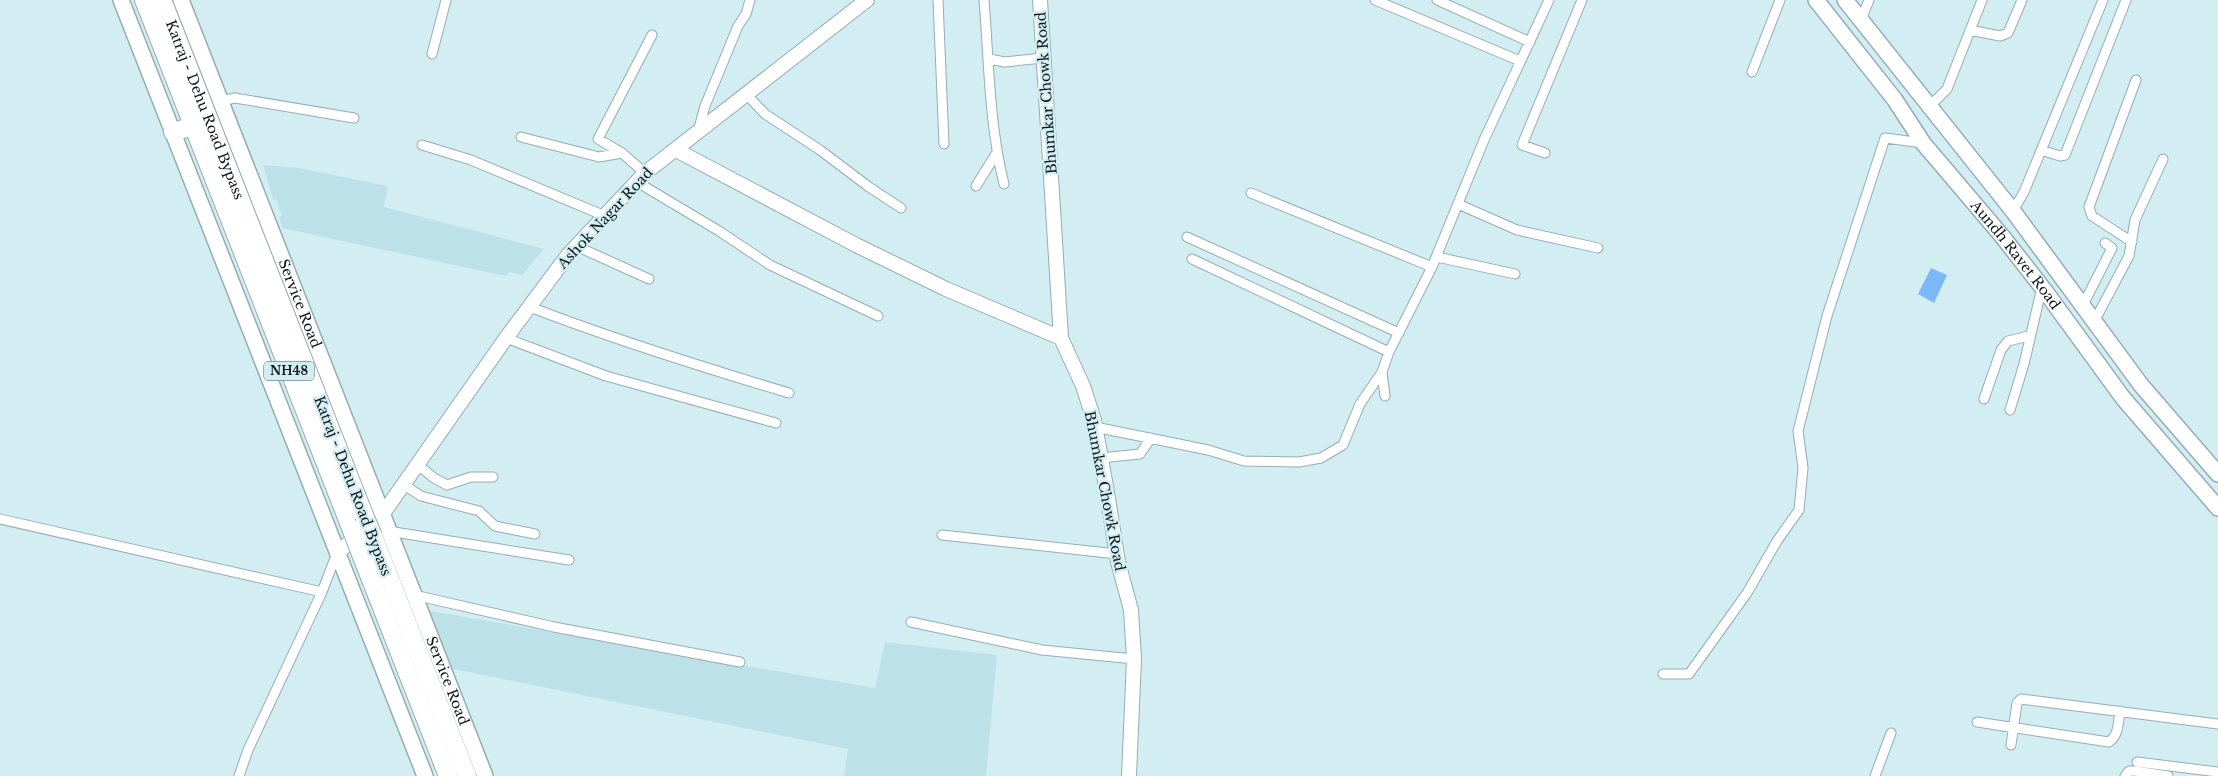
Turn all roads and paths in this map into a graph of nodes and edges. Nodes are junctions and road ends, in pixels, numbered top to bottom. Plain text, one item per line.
1 (121, 0) edge
2 (144, 0) edge
3 (162, 0) edge
4 (181, 0) edge
5 (446, 0) edge
6 (750, 0) edge
7 (867, 0) edge
8 (938, 0) edge
9 (984, 0) edge
10 (1040, 0) edge
11 (1375, 0) edge
12 (1437, 0) edge
13 (1549, 0) edge
14 (1582, 0) edge
15 (1780, 0) edge
16 (1816, 0) edge
17 (1845, 0) edge
18 (1869, 0) edge
19 (1982, 0) edge
20 (2022, 0) edge
21 (2103, 0) edge
22 (2126, 0) edge
23 (1861, 20) junction
24 (1970, 30) junction
25 (652, 35) dead end
26 (1530, 42) junction
27 (432, 54) dead end
28 (1043, 58) junction
29 (989, 59) junction
30 (1520, 61) junction
31 (1752, 72) dead end
32 (2136, 80) dead end
33 (747, 95) junction
34 (220, 101) junction
35 (1929, 107) junction
36 (354, 118) dead end
37 (193, 126) junction
38 (173, 132) junction
39 (698, 132) junction
40 (521, 137) dead end
41 (944, 144) dead end
42 (1923, 144) junction
43 (422, 145) dead end
44 (676, 150) junction
45 (2041, 150) junction
46 (1545, 153) dead end
47 (622, 154) junction
48 (996, 154) junction
49 (2163, 159) dead end
50 (641, 178) junction
51 (1004, 184) dead end
52 (976, 186) dead end
53 (1251, 193) dead end
54 (1458, 204) junction
55 (901, 208) dead end
56 (2013, 211) junction
57 (605, 216) junction
58 (1187, 237) dead end
59 (2132, 242) junction
60 (2105, 243) dead end
61 (576, 246) junction
62 (1598, 248) dead end
63 (1436, 257) junction
64 (1192, 259) dead end
65 (1432, 267) junction
66 (1515, 274) dead end
67 (649, 279) dead end
68 (2042, 287) junction
69 (2083, 305) junction
70 (530, 307) junction
71 (878, 316) dead end
72 (2095, 320) junction
73 (1399, 333) junction
74 (2030, 336) junction
75 (506, 338) junction
76 (1062, 338) junction
77 (1389, 352) junction
78 (1382, 372) junction
79 (788, 393) dead end
80 (1385, 396) dead end
81 (1984, 399) dead end
82 (2010, 410) dead end
83 (776, 423) dead end
84 (1095, 427) junction
85 (1151, 438) junction
86 (1101, 458) junction
87 (418, 464) junction
88 (2218, 474) edge
89 (493, 477) dead end
90 (404, 485) junction
91 (2218, 508) edge
92 (382, 515) junction
93 (0, 519) edge
94 (381, 534) junction
95 (535, 534) dead end
96 (942, 534) dead end
97 (337, 553) junction
98 (1117, 554) junction
99 (569, 560) dead end
100 (322, 592) junction
101 (414, 595) junction
102 (911, 622) dead end
103 (1134, 659) junction
104 (740, 662) dead end
105 (1663, 674) dead end
106 (2120, 711) junction
107 (1977, 722) dead end
108 (2218, 724) edge
109 (2014, 728) junction
110 (1891, 733) dead end
111 (2011, 745) dead end
112 (2137, 762) dead end
113 (2218, 772) edge
114 (239, 776) edge
115 (425, 776) edge
116 (448, 776) edge
117 (467, 776) edge
118 (485, 776) edge
119 (1129, 776) edge
120 (1876, 776) edge
121 (2125, 776) edge
122 (2168, 776) edge

1 - 38 main road
2 - 37 highway, Katraj - Dehu Road Bypass / NH48
3 - 94 highway, Katraj - Dehu Road Bypass / NH48, bridge
4 - 34 main road, Service Road
5 - 27 street
6 - 39 street
7 - 33 street, Ashok Nagar Road
8 - 41 street
9 - 29 street
10 - 28 street, Bhumkar Chowk Road
11 - 30 street
12 - 26 street
13 - 26 street
14 - 46 street
15 - 31 street
16 - 42 main road, Aundh Ravet Road
17 - 23 main road, Aundh Ravet Road
18 - 23 street
19 - 24 street
20 - 24 street
21 - 45 street
22 - 45 street
23 - 35 main road, Aundh Ravet Road
24 - 35 street
25 - 47 street
26 - 30 street
28 - 29 street
28 - 76 street, Bhumkar Chowk Road
29 - 48 street
30 - 54 street
32 - 59 street
33 - 39 street, Ashok Nagar Road
33 - 55 street
34 - 36 street
34 - 92 main road, Service Road
35 - 56 main road, Aundh Ravet Road
37 - 38 highway
37 - 116 highway, Katraj - Dehu Road Bypass / NH48, bridge
38 - 97 main road
39 - 44 street, Ashok Nagar Road
40 - 47 street
42 - 68 main road, Aundh Ravet Road
42 - 105 street
43 - 57 street
44 - 50 street, Ashok Nagar Road
44 - 76 street
45 - 56 street
47 - 50 street
48 - 51 street
48 - 52 street
49 - 59 street
50 - 57 street, Ashok Nagar Road
50 - 71 street
53 - 65 street
54 - 62 street
54 - 63 street
56 - 69 main road, Aundh Ravet Road
57 - 61 street, Ashok Nagar Road
58 - 73 street
59 - 72 street
60 - 69 street
61 - 67 street
61 - 70 street, Ashok Nagar Road
63 - 65 street
63 - 66 street
64 - 77 street
65 - 73 street
68 - 74 street
68 - 91 main road, Aundh Ravet Road
69 - 72 main road, Aundh Ravet Road
70 - 75 street, Ashok Nagar Road
70 - 79 street
72 - 88 main road, Aundh Ravet Road
73 - 77 street
74 - 81 street
74 - 82 street
75 - 83 street
75 - 87 street, Ashok Nagar Road
76 - 84 street, Bhumkar Chowk Road
77 - 78 street
78 - 80 street
78 - 85 street
84 - 85 street
84 - 86 street, Bhumkar Chowk Road
85 - 86 street
86 - 98 street, Bhumkar Chowk Road
87 - 89 street
87 - 90 street, Ashok Nagar Road
90 - 92 street, Ashok Nagar Road
90 - 95 street
92 - 94 main road, Service Road
92 - 97 street, Ashok Nagar Road
93 - 100 street
94 - 99 street
94 - 101 main road, Service Road
94 - 117 highway, Katraj - Dehu Road Bypass / NH48
96 - 98 street
97 - 100 street
97 - 115 main road
98 - 103 street, Bhumkar Chowk Road
100 - 114 street
101 - 104 street
101 - 118 main road, Service Road
102 - 103 street
103 - 119 street, Bhumkar Chowk Road
106 - 108 street
106 - 109 street
106 - 109 street
107 - 109 street
109 - 111 street
110 - 120 street
112 - 113 street
121 - 122 street

